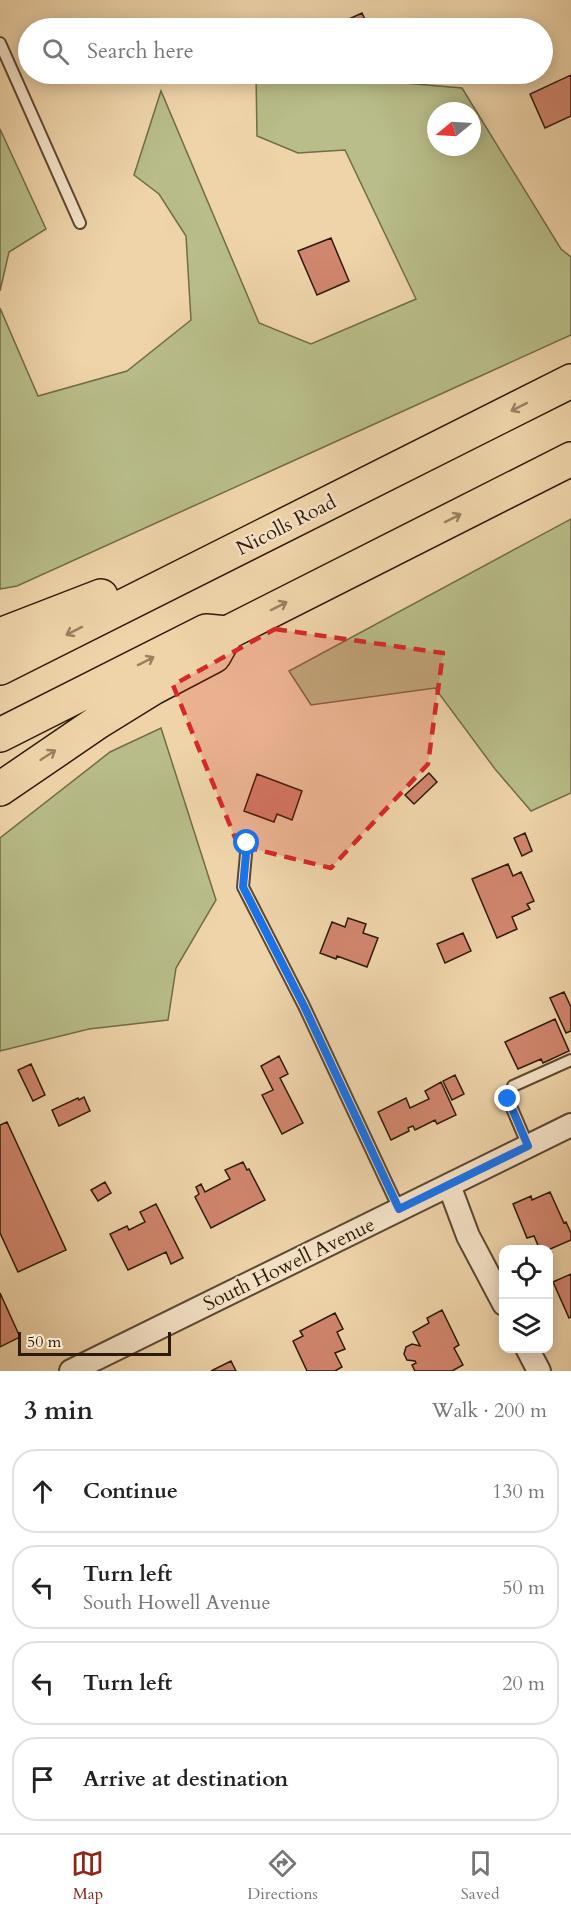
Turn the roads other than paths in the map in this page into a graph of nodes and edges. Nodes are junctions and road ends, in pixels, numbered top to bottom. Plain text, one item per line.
1 (0, 43) edge
2 (18, 84) edge
3 (18, 84) edge
4 (80, 223) dead end
5 (571, 381) edge
6 (571, 459) edge
7 (276, 529) junction
8 (227, 633) junction
9 (0, 635) edge
10 (0, 668) edge
11 (0, 735) edge
12 (0, 789) edge
13 (247, 843) dead end
14 (571, 1060) edge
15 (571, 1125) edge
16 (528, 1146) junction
17 (448, 1185) junction
18 (399, 1209) junction
19 (501, 1299) edge
20 (530, 1353) edge
21 (71, 1371) edge
22 (539, 1371) edge

1 - 2 lane
3 - 4 lane
5 -> 7 highway, Nicolls Road
8 -> 6 highway
7 - 9 highway
7 -> 10 highway, Nicolls Road
11 -> 8 highway
12 -> 8 highway
13 - 18 lane
14 - 16 lane
15 - 16 street, South Howell Avenue
16 - 17 street, South Howell Avenue
17 - 18 street, South Howell Avenue
17 - 19 street
18 - 21 street, South Howell Avenue
20 - 22 street

